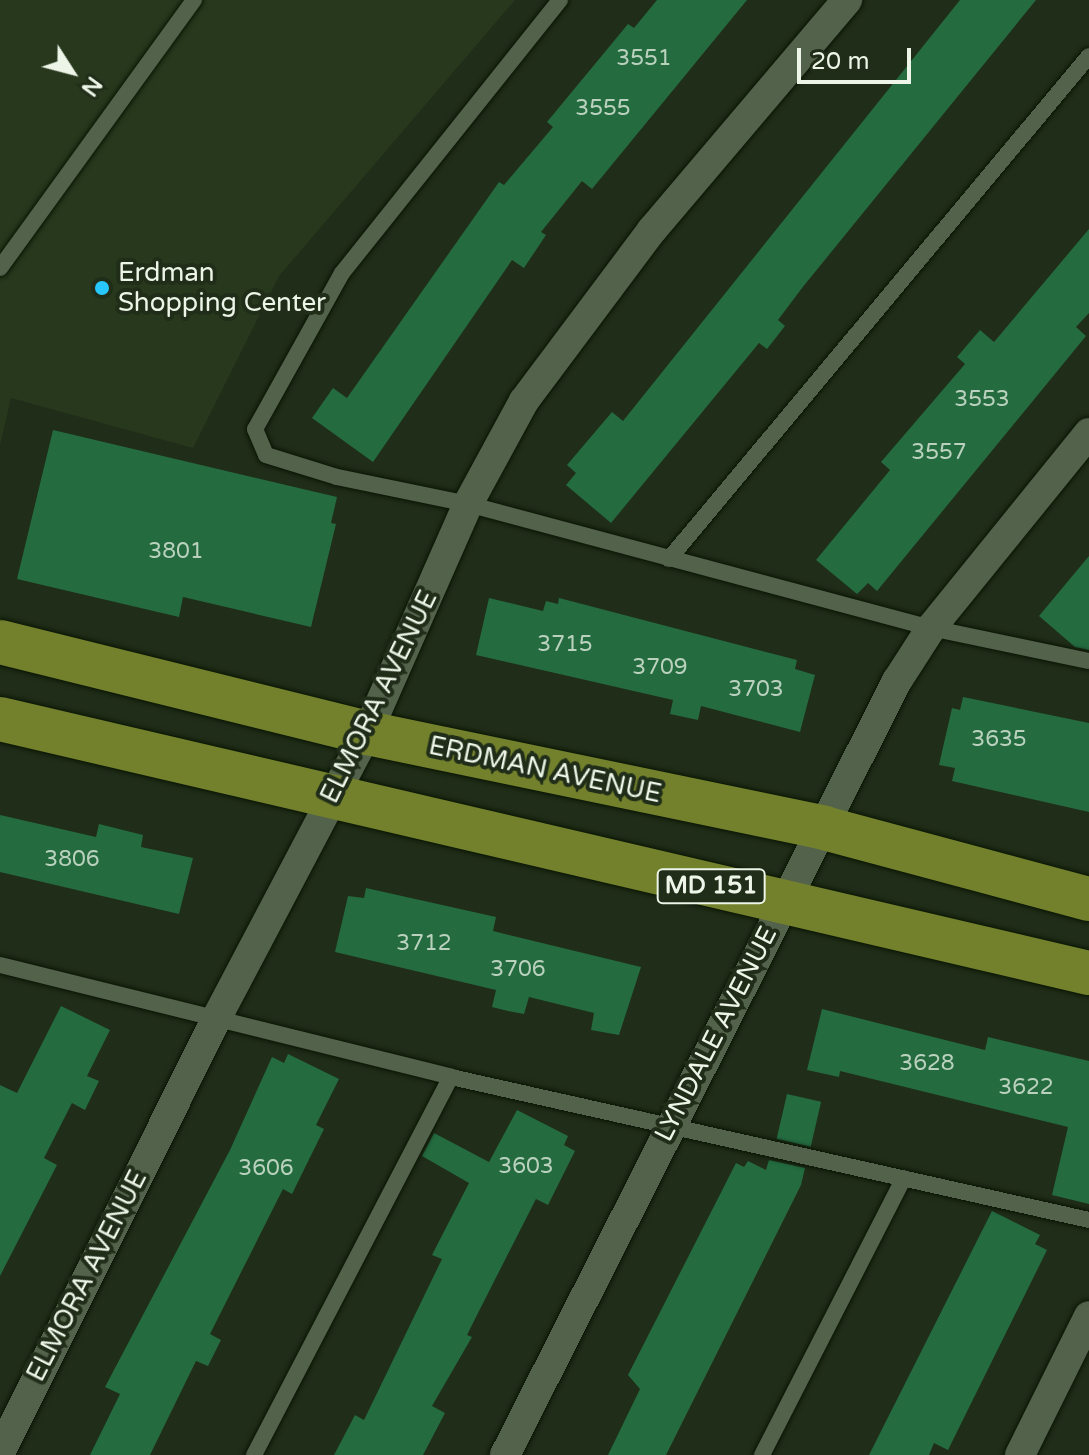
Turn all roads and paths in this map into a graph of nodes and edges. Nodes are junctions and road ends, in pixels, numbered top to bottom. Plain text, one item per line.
1 (194, 0) edge
2 (560, 0) edge
3 (847, 0) edge
4 (1089, 56) edge
5 (0, 268) edge
6 (1089, 433) edge
7 (468, 504) junction
8 (669, 559) junction
9 (931, 628) junction
10 (0, 642) edge
11 (1089, 661) edge
12 (0, 719) edge
13 (367, 733) junction
14 (333, 796) junction
15 (824, 828) junction
16 (1089, 899) edge
17 (784, 903) junction
18 (0, 965) edge
19 (1089, 973) edge
20 (215, 1021) junction
21 (451, 1077) junction
22 (668, 1126) junction
23 (904, 1178) junction
24 (1089, 1220) edge
25 (1089, 1316) edge
26 (0, 1453) edge
27 (254, 1455) edge
28 (505, 1455) edge
29 (762, 1455) edge
30 (1020, 1455) edge

1 - 5 lane
2 - 7 lane
3 - 7 street, ELMORA AVENUE
4 - 8 lane
6 - 9 street, LYNDALE AVENUE
7 - 8 lane
7 - 13 street, ELMORA AVENUE
8 - 9 lane
9 - 11 lane
9 - 15 street, LYNDALE AVENUE
10 - 13 main road, ERDMAN AVENUE
12 - 14 main road, MD 151
13 - 14 street, ELMORA AVENUE
13 - 15 main road, ERDMAN AVENUE
14 - 17 main road, MD 151
14 - 20 street, ELMORA AVENUE
15 - 16 main road, ERDMAN AVENUE
15 - 17 street, LYNDALE AVENUE
17 - 19 main road, MD 151
17 - 22 street, LYNDALE AVENUE
18 - 20 lane
20 - 21 lane
20 - 26 street, ELMORA AVENUE
21 - 22 lane
21 - 27 lane
22 - 23 lane
22 - 28 street, LYNDALE AVENUE
23 - 24 lane
23 - 29 lane
25 - 30 street

